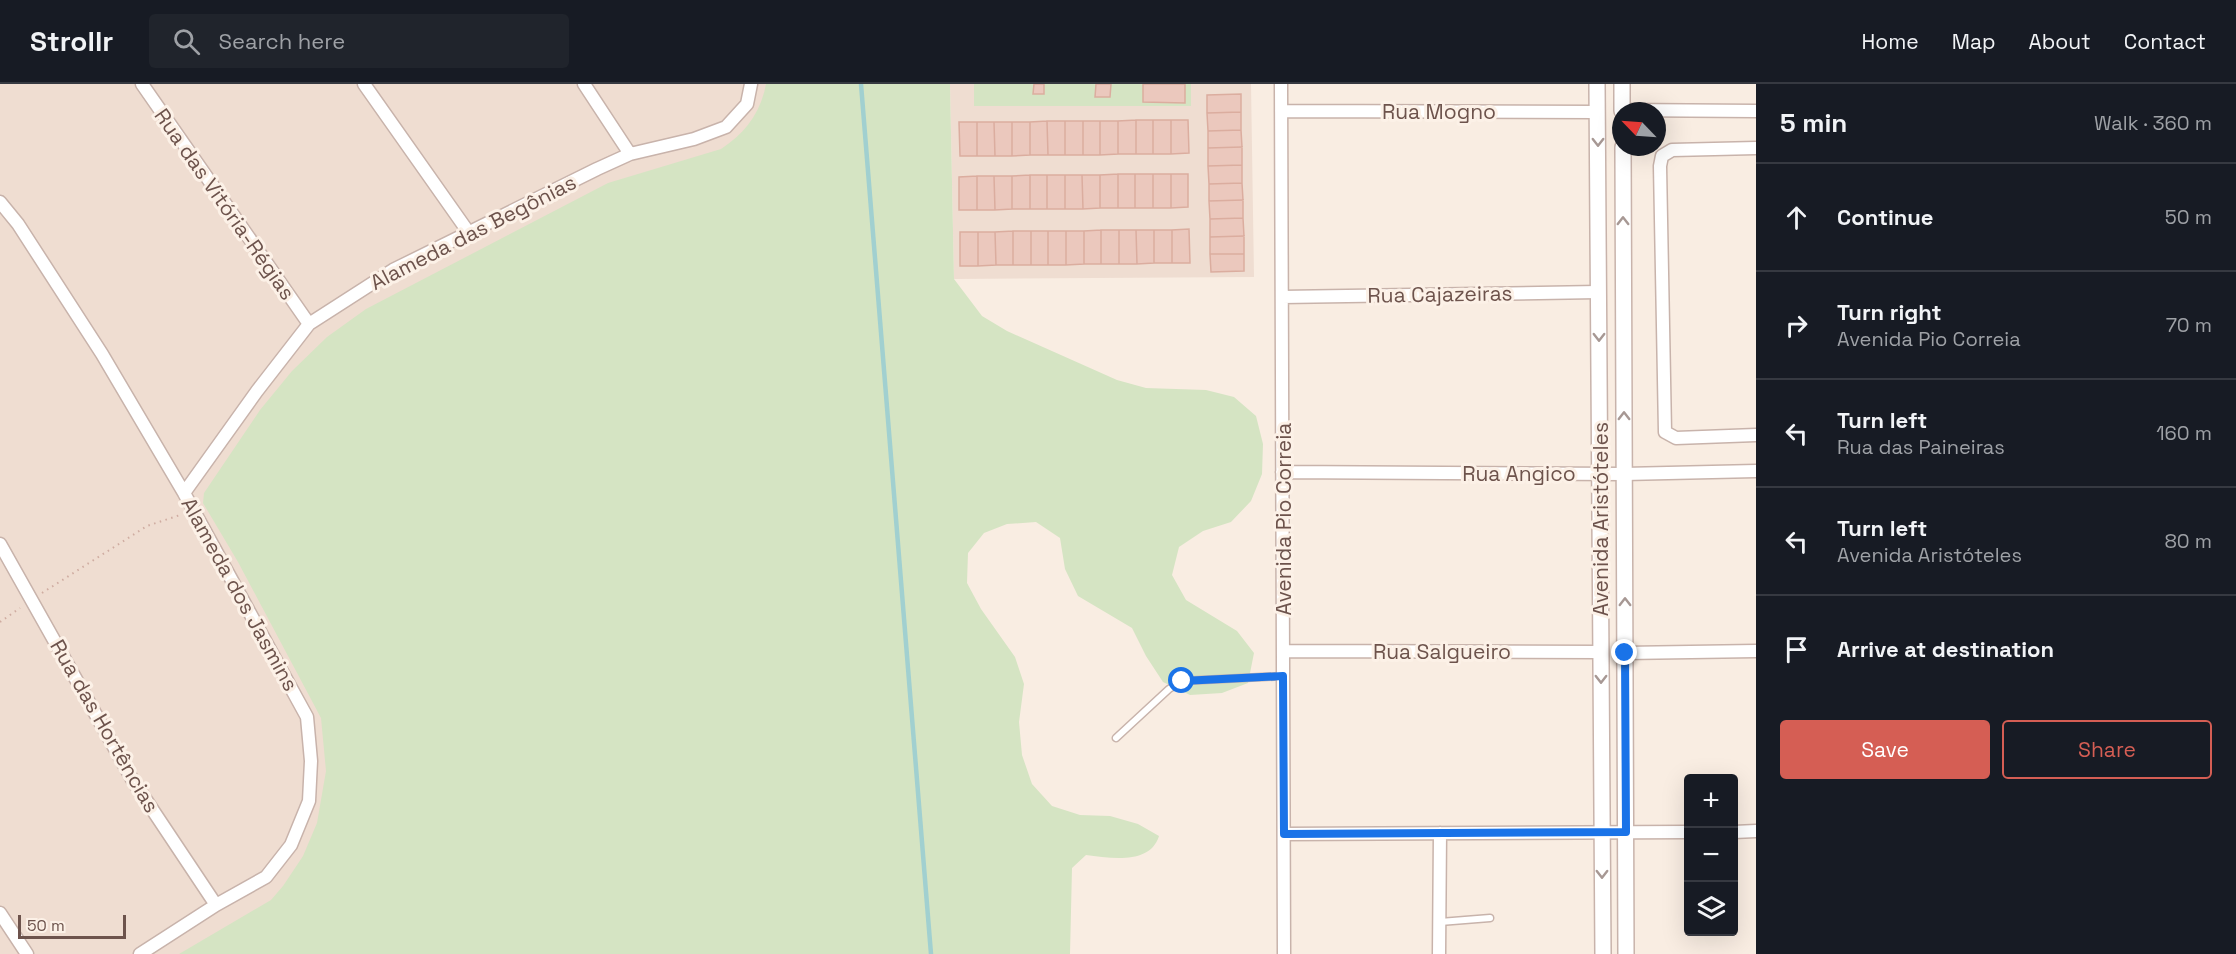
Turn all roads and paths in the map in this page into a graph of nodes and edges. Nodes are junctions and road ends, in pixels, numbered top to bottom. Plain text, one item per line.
1 (142, 84) edge
2 (364, 84) edge
3 (584, 84) edge
4 (751, 84) edge
5 (1281, 84) edge
6 (1597, 84) edge
7 (1622, 84) edge
8 (1622, 102) edge
9 (1281, 111) junction
10 (1666, 111) edge
11 (1756, 111) edge
12 (1597, 112) junction
13 (1756, 148) edge
14 (630, 154) junction
15 (1623, 156) edge
16 (0, 202) edge
17 (469, 233) junction
18 (1598, 292) junction
19 (1282, 297) junction
20 (309, 324) junction
21 (1756, 435) edge
22 (1756, 471) edge
23 (1282, 472) junction
24 (1600, 473) junction
25 (1624, 474) junction
26 (184, 493) junction
27 (194, 510) junction
28 (0, 544) edge
29 (32, 599) junction
30 (0, 622) edge
31 (1283, 651) junction
32 (1756, 651) edge
33 (1601, 652) junction
34 (1625, 653) junction
35 (1283, 676) junction
36 (1116, 738) dead end
37 (1756, 831) edge
38 (1602, 832) junction
39 (1626, 832) junction
40 (1684, 832) edge
41 (1738, 832) edge
42 (1440, 833) junction
43 (1284, 834) junction
44 (216, 905) junction
45 (0, 913) edge
46 (1490, 918) dead end
47 (1439, 922) junction
48 (27, 954) edge
49 (140, 954) edge
50 (1284, 954) edge
51 (1439, 954) edge
52 (1603, 954) edge
53 (1626, 954) edge

1 - 20 street, Rua das Vitória-Régias
2 - 17 street
3 - 14 street
4 - 14 street, Alameda das Begônias
5 - 9 street, Avenida Pio Correia
6 - 12 street, Avenida Aristóteles
7 - 8 street
9 - 12 street, Rua Mogno
9 - 19 street, Avenida Pio Correia
10 - 11 street
12 -> 18 street, Avenida Aristóteles
13 - 21 street
14 - 17 street, Alameda das Begônias
25 -> 15 street, Avenida Aristóteles
16 - 26 street, Alameda dos Jasmins
17 - 20 street, Alameda das Begônias
18 - 19 street, Rua Cajazeiras
18 -> 24 street, Avenida Aristóteles
19 - 23 street, Avenida Pio Correia
20 - 26 street, Alameda das Begônias
22 - 25 street, Rua Angico
23 - 24 street, Rua Angico
23 - 31 street, Avenida Pio Correia
24 - 25 street, Rua Angico
24 - 33 street, Avenida Aristóteles
34 -> 25 street, Avenida Aristóteles
26 - 27 street, Alameda dos Jasmins
27 - 29 path
27 - 44 street, Alameda dos Jasmins
28 - 29 street, Rua das Hortências
29 - 30 path
29 - 44 street, Rua das Hortências
31 - 33 street, Rua Salgueiro
31 - 35 street, Avenida Pio Correia
32 - 34 street
33 -> 38 street, Avenida Aristóteles
34 - 39 street, Avenida Aristóteles
35 - 36 lane
35 - 43 street, Avenida Pio Correia
37 - 41 street
38 - 39 street
38 - 42 street
38 -> 52 street, Avenida Aristóteles
39 - 40 street
39 - 53 street, Avenida Aristóteles
42 - 43 street
42 - 47 street
43 - 50 street, Avenida Pio Correia
44 - 49 street, Alameda dos Jasmins
45 - 48 street
46 - 47 lane
47 - 51 street

